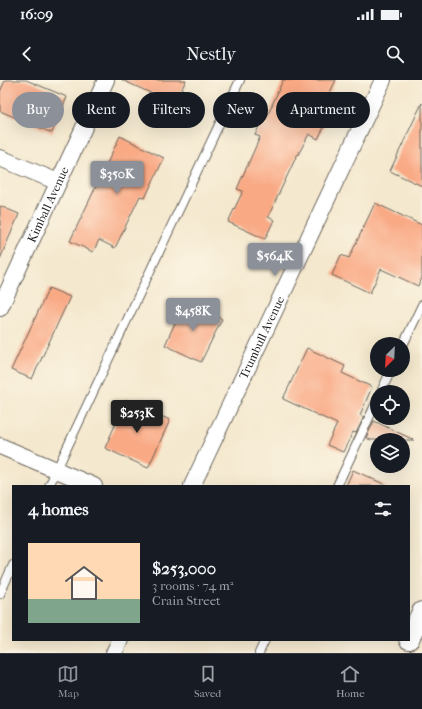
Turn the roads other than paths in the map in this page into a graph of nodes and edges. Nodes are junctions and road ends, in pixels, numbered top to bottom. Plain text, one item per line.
1 (106, 80) edge
2 (240, 80) edge
3 (383, 80) edge
4 (0, 158) edge
5 (58, 182) junction
6 (422, 304) edge
7 (1, 305) edge
8 (407, 337) edge
9 (370, 416) edge
10 (0, 446) edge
11 (56, 470) junction
12 (49, 485) edge
13 (92, 485) edge
14 (192, 485) edge
15 (337, 485) edge
16 (12, 567) edge
17 (0, 594) edge
18 (120, 641) edge
19 (265, 641) edge
20 (408, 641) edge
21 (114, 653) edge
22 (259, 653) edge
23 (402, 653) edge

1 - 5 street, Kimball Avenue
2 - 11 lane
3 - 14 street, Trumbull Avenue
4 - 5 street
5 - 7 street, Kimball Avenue
6 - 8 lane
9 - 15 lane
10 - 11 street
11 - 12 lane
11 - 13 street
16 - 17 lane
18 - 21 street
19 - 22 lane
20 - 23 street

